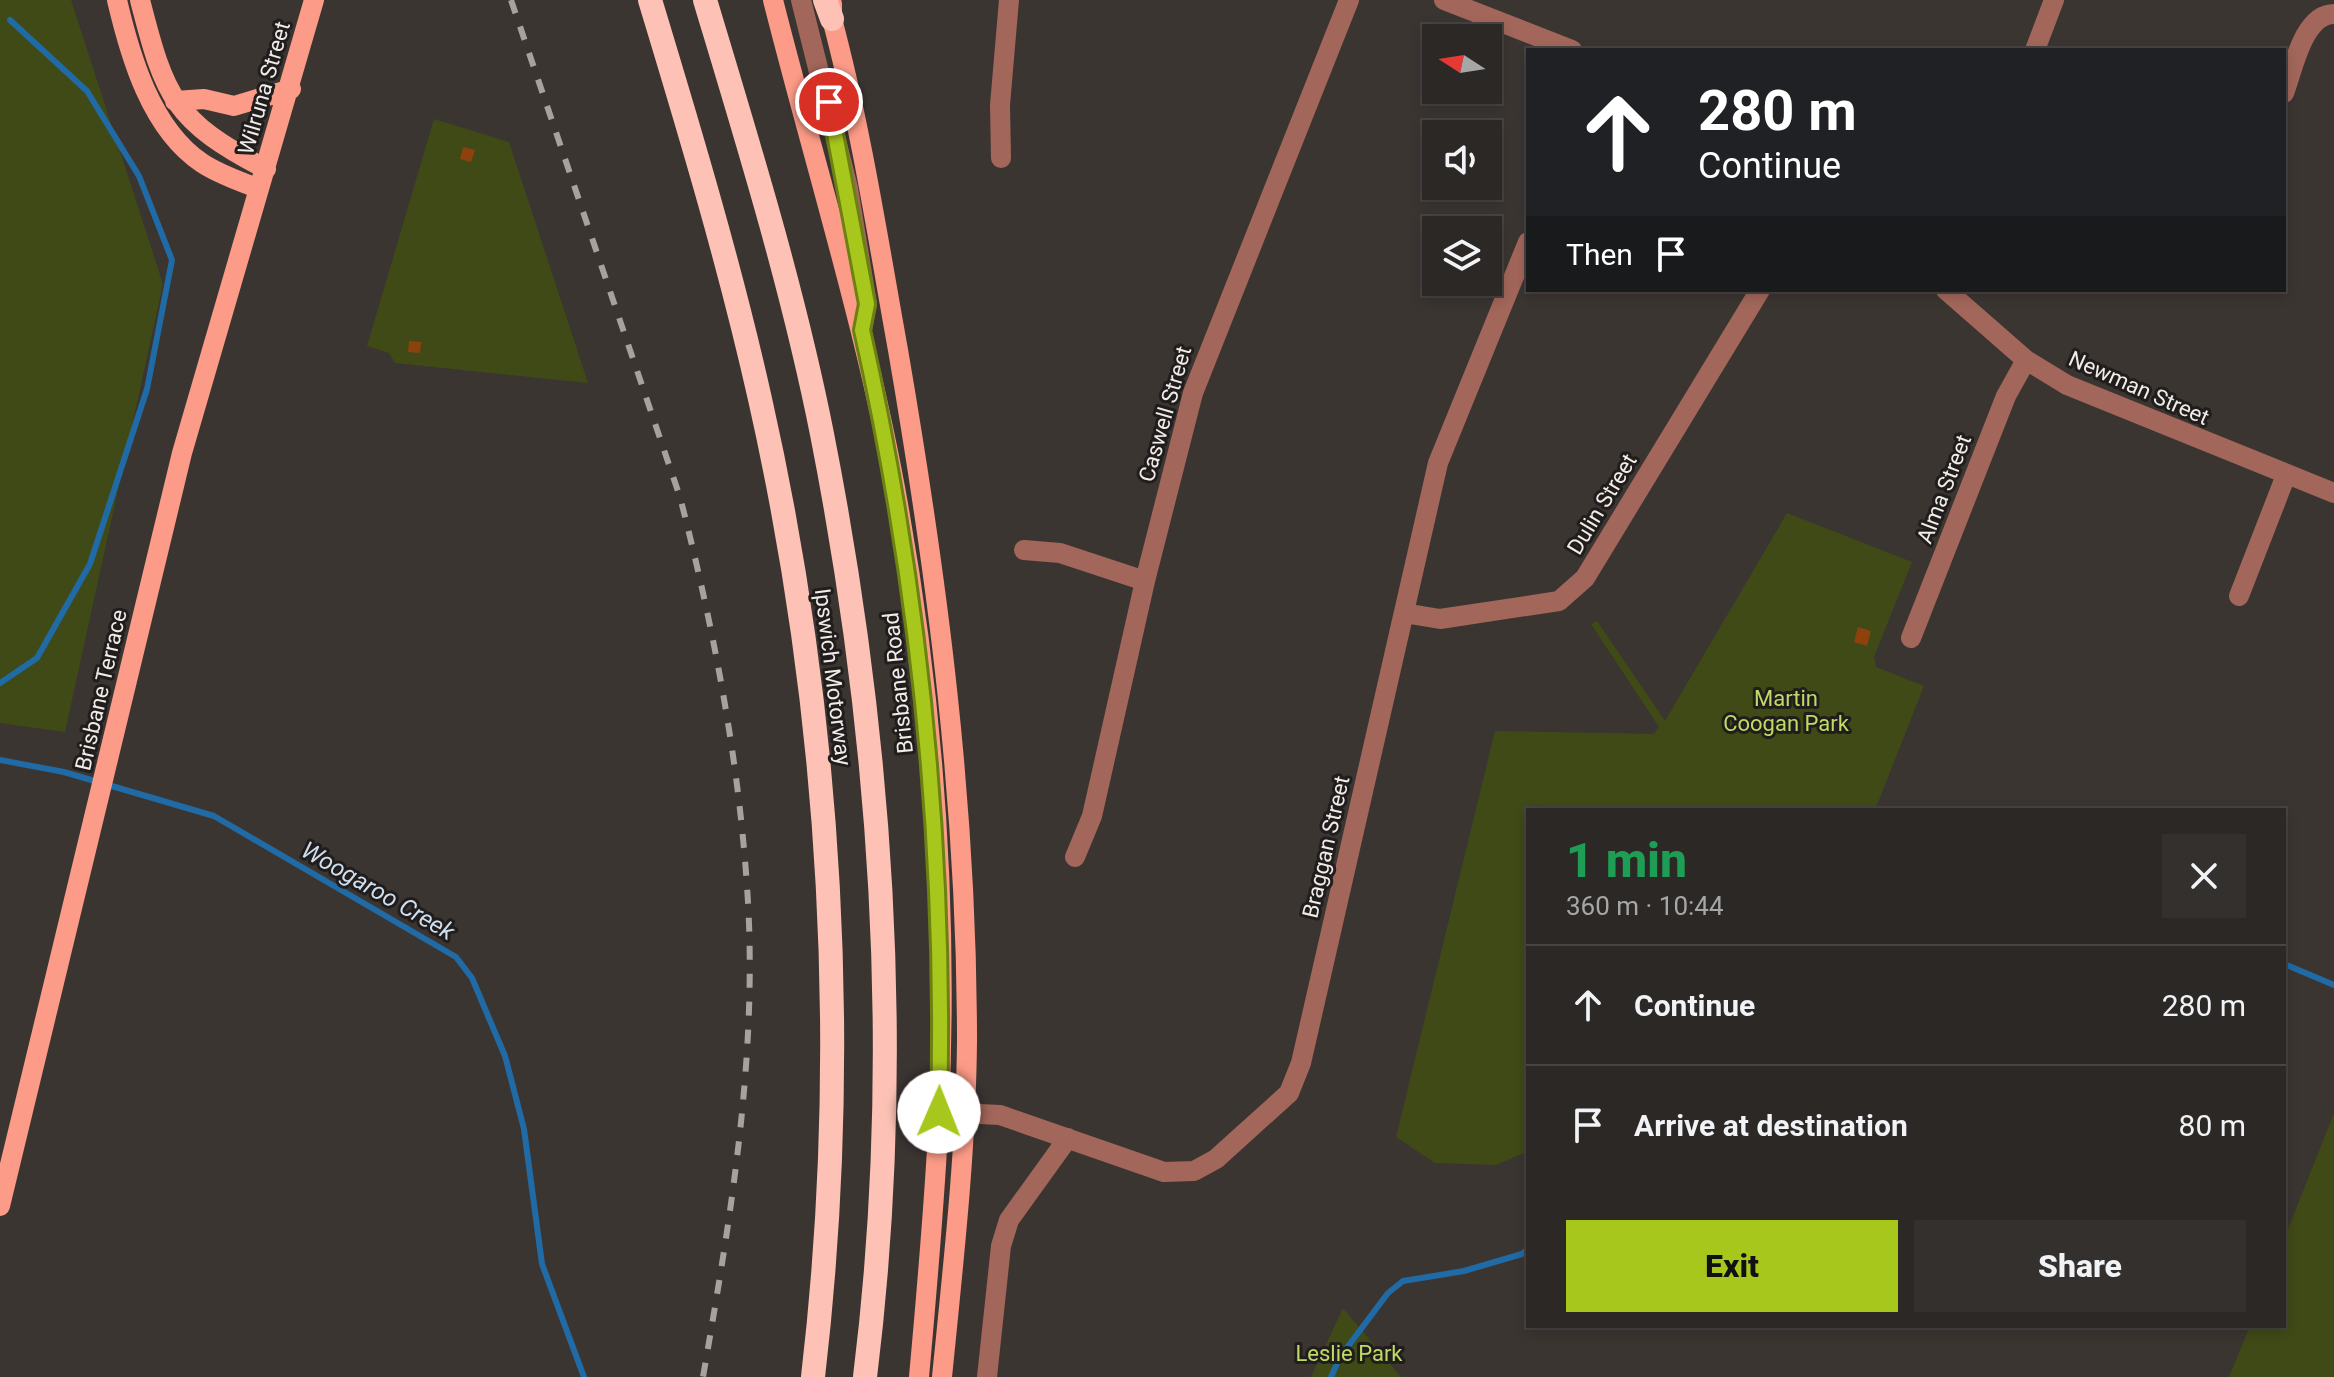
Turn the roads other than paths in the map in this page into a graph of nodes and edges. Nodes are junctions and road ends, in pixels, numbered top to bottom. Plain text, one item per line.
1 (117, 0) edge
2 (140, 0) edge
3 (314, 0) edge
4 (650, 0) edge
5 (705, 0) edge
6 (717, 0) edge
7 (773, 0) edge
8 (801, 0) edge
9 (1009, 0) edge
10 (1349, 0) edge
11 (1444, 0) edge
12 (2054, 0) edge
13 (830, 6) edge
14 (2331, 10) edge
15 (713, 25) junction
16 (1567, 48) edge
17 (2036, 48) edge
18 (2286, 88) edge
19 (291, 89) junction
20 (175, 101) junction
21 (1001, 158) dead end
22 (266, 169) junction
23 (259, 189) junction
24 (1526, 247) edge
25 (1759, 292) edge
26 (1948, 292) edge
27 (862, 330) junction
28 (2026, 360) junction
29 (2286, 475) junction
30 (2334, 493) edge
31 (1024, 550) dead end
32 (1145, 581) junction
33 (2239, 596) dead end
34 (1404, 613) junction
35 (1911, 638) dead end
36 (1075, 857) dead end
37 (939, 1112) junction
38 (964, 1113) junction
39 (1068, 1138) junction
40 (0, 1206) edge
41 (813, 1377) edge
42 (865, 1377) edge
43 (919, 1377) edge
44 (942, 1377) edge
45 (987, 1377) edge

1 - 23 main road
2 - 20 main road
3 - 19 main road, Wilruna Street
4 - 41 highway, Ipswich Motorway
5 - 15 highway, Ipswich Motorway
6 - 15 highway
7 - 27 main road, Brisbane Road
8 - 27 street
9 - 21 street
10 - 32 street, Caswell Street
11 - 16 street
12 - 17 street
13 - 38 main road
14 - 18 street
15 - 42 highway, Ipswich Motorway
19 - 20 main road
19 - 22 main road, Wilruna Street
20 - 22 main road
22 - 23 main road, Wilruna Street
23 - 40 main road, Brisbane Terrace
24 - 34 street, Braggan Street
25 - 34 street, Dulin Street
26 - 28 street, Newman Street
27 - 37 main road, Brisbane Road
28 - 29 street, Newman Street
28 - 35 street, Alma Street
29 - 30 street, Newman Street
29 - 33 street
31 - 32 street
32 - 36 street, Caswell Street
34 - 39 street, Braggan Street
37 - 38 street, Braggan Street
37 - 43 main road, Brisbane Road
38 - 39 street, Braggan Street
38 - 44 main road
39 - 45 street

